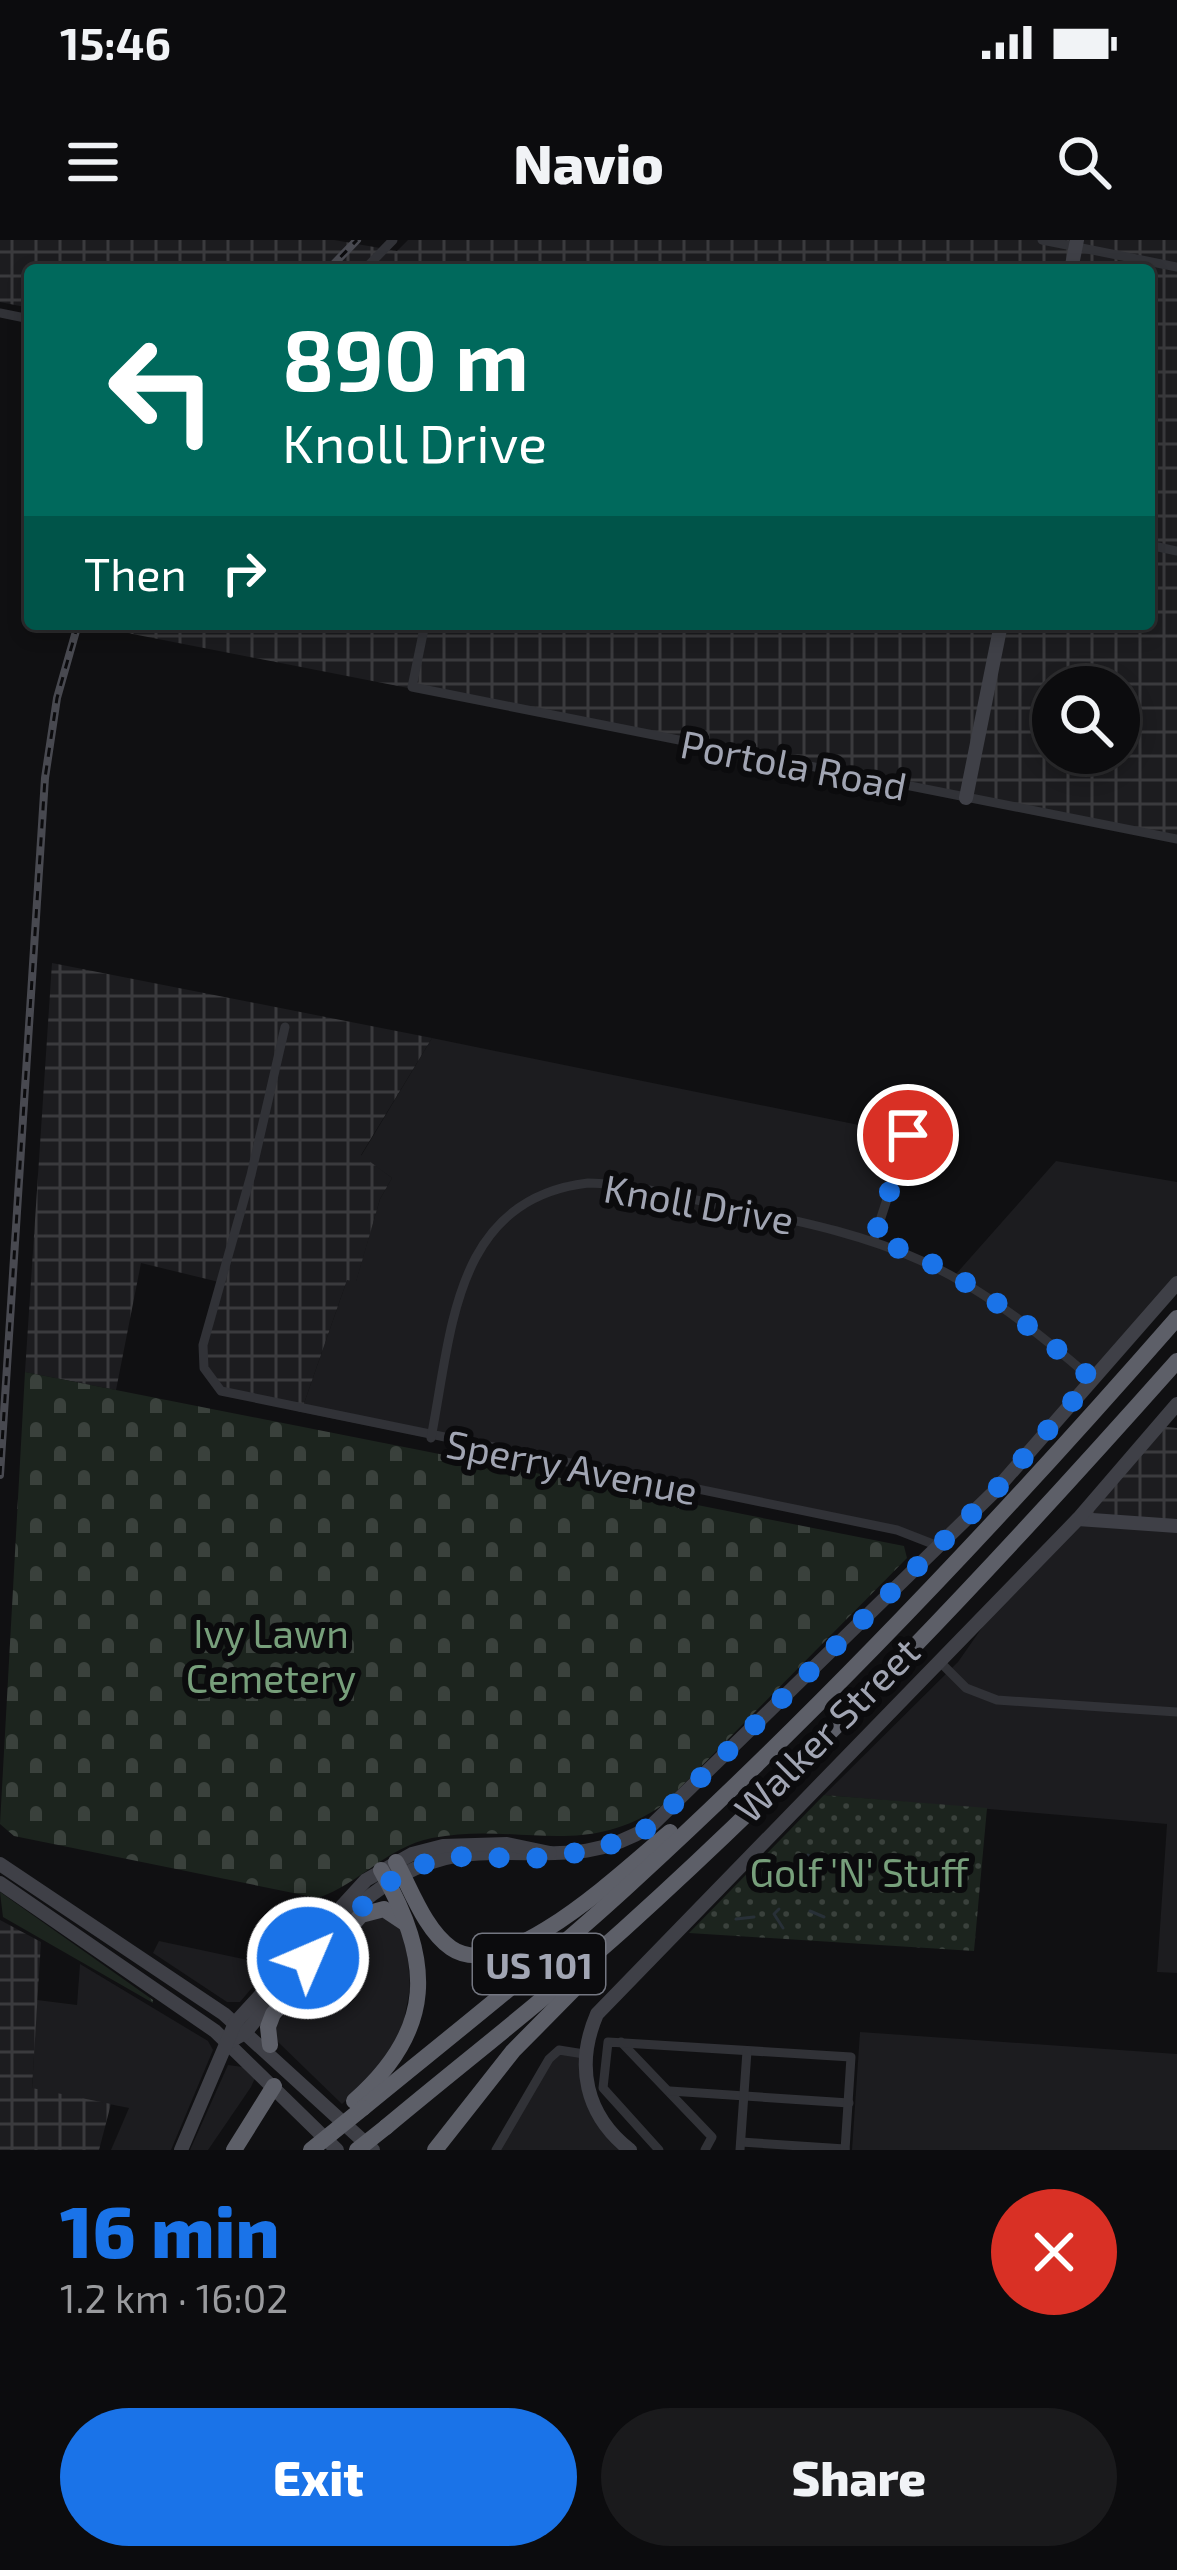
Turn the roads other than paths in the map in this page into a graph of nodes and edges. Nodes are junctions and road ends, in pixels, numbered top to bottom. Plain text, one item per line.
1 (393, 240) edge
2 (1042, 240) edge
3 (1076, 243) edge
4 (370, 264) edge
5 (1177, 267) edge
6 (424, 630) edge
7 (1000, 630) edge
8 (966, 798) junction
9 (1177, 839) edge
10 (284, 1027) dead end
11 (908, 1135) dead end
12 (874, 1239) junction
13 (1177, 1282) edge
14 (1177, 1318) edge
15 (1177, 1360) edge
16 (1092, 1379) junction
17 (1177, 1404) edge
18 (431, 1438) junction
19 (1078, 1519) junction
20 (1177, 1526) edge
21 (938, 1546) junction
22 (939, 1661) junction
23 (1177, 1712) edge
24 (706, 1810) junction
25 (712, 1846) junction
26 (0, 1864) edge
27 (392, 1872) junction
28 (0, 1883) edge
29 (332, 1912) junction
30 (411, 1935) junction
31 (308, 1960) junction
32 (278, 1994) junction
33 (240, 2028) junction
34 (229, 2042) junction
35 (621, 2042) junction
36 (270, 2045) junction
37 (747, 2051) junction
38 (584, 2054) junction
39 (274, 2086) junction
40 (670, 2091) junction
41 (743, 2096) junction
42 (848, 2103) junction
43 (322, 2104) junction
44 (358, 2104) junction
45 (334, 2141) edge
46 (741, 2146) edge
47 (181, 2150) edge
48 (234, 2150) edge
49 (311, 2150) edge
50 (357, 2150) edge
51 (374, 2150) edge
52 (435, 2150) edge
53 (496, 2150) edge
54 (630, 2150) edge
55 (658, 2150) edge
56 (705, 2150) edge
57 (845, 2150) edge

1 - 4 street
2 - 3 street
3 - 5 street
6 - 8 street, Portola Road
7 - 8 street
8 - 9 street, Portola Road
10 - 18 street, Sperry Avenue
11 - 12 street
12 - 16 street, Knoll Drive
12 - 18 street, Knoll Drive
13 - 16 street
14 - 24 highway, US 101
15 - 25 highway, US 101
16 - 21 street
17 - 19 street, Walker Street
18 - 21 street, Sperry Avenue
19 - 20 street
19 - 22 street, Walker Street
21 - 27 street
22 - 23 street
22 - 38 street, Walker Street
24 - 27 highway
24 - 44 highway, US 101
25 - 50 highway, US 101, bridge
25 - 52 highway
26 - 33 street
27 - 29 street
27 - 30 highway
27 - 31 street
28 - 34 street
29 - 31 street
29 - 33 street
30 - 36 highway
30 - 44 highway
31 - 32 street
32 - 33 street
32 - 36 street
33 - 34 street
33 - 43 street
34 - 39 street
34 - 47 street
35 - 37 street
35 - 40 street
35 - 55 street
36 - 43 street
37 - 41 street
37 - 42 street
38 - 53 street
38 - 54 street
39 - 45 street
39 - 48 highway
40 - 41 street
40 - 56 street
41 - 42 street
41 - 46 street
42 - 57 street
43 - 51 street
44 - 45 highway, bridge
45 - 49 highway, bridge
46 - 57 street

